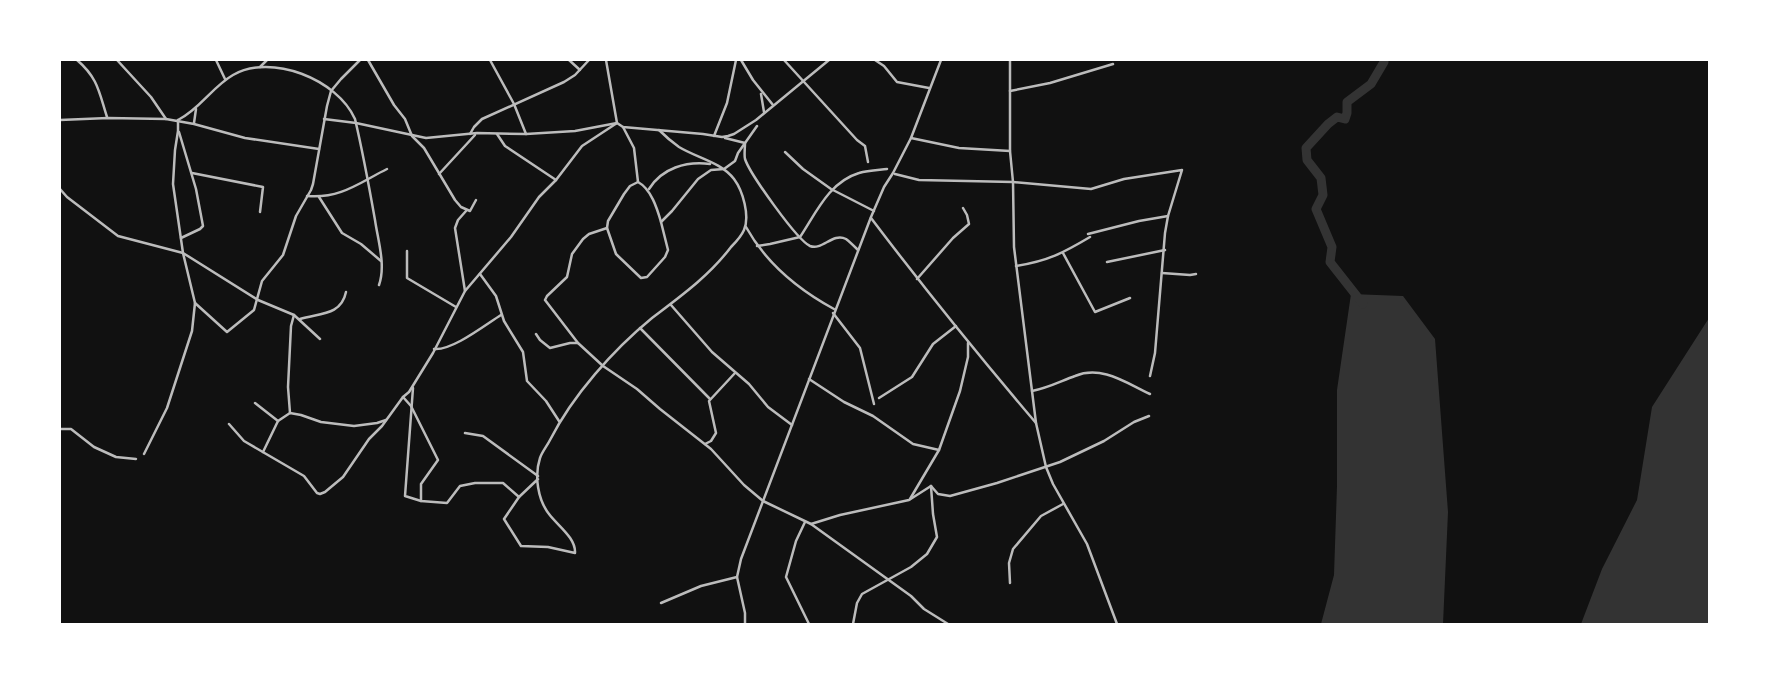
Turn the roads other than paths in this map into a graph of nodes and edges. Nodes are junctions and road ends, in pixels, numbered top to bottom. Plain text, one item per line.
1 (77, 60) edge
2 (117, 60) edge
3 (216, 60) edge
4 (267, 60) edge
5 (360, 60) edge
6 (368, 60) edge
7 (490, 60) edge
8 (569, 60) edge
9 (589, 60) edge
10 (606, 60) edge
11 (736, 60) edge
12 (741, 60) edge
13 (784, 60) edge
14 (829, 60) edge
15 (875, 60) edge
16 (941, 60) edge
17 (1010, 60) edge
18 (1113, 64) dead end
19 (260, 67) junction
20 (580, 70) junction
21 (226, 80) junction
22 (803, 81) junction
23 (929, 88) junction
24 (331, 91) junction
25 (761, 91) junction
26 (1010, 91) junction
27 (514, 104) junction
28 (774, 105) junction
29 (196, 109) junction
30 (764, 113) junction
31 (108, 118) junction
32 (166, 119) junction
33 (324, 119) junction
34 (60, 120) edge
35 (178, 120) junction
36 (356, 123) junction
37 (617, 123) junction
38 (194, 124) junction
39 (757, 126) dead end
40 (623, 127) junction
41 (659, 130) junction
42 (178, 131) junction
43 (477, 133) junction
44 (470, 134) junction
45 (497, 134) junction
46 (526, 134) junction
47 (412, 136) junction
48 (714, 136) junction
49 (722, 137) junction
50 (911, 138) junction
51 (745, 143) junction
52 (319, 149) junction
53 (1010, 150) junction
54 (785, 152) dead end
55 (868, 162) dead end
56 (713, 164) junction
57 (387, 169) dead end
58 (724, 169) junction
59 (887, 169) dead end
60 (192, 173) junction
61 (894, 173) junction
62 (439, 174) junction
63 (368, 178) junction
64 (556, 180) junction
65 (638, 182) junction
66 (1013, 182) junction
67 (831, 189) junction
68 (648, 190) junction
69 (60, 191) edge
70 (307, 196) junction
71 (318, 197) junction
72 (476, 200) dead end
73 (963, 208) dead end
74 (466, 211) junction
75 (874, 211) junction
76 (260, 212) dead end
77 (1168, 216) junction
78 (870, 217) junction
79 (662, 222) junction
80 (745, 225) junction
81 (607, 228) junction
82 (181, 237) junction
83 (800, 237) junction
84 (757, 246) junction
85 (858, 250) junction
86 (1165, 250) junction
87 (407, 251) dead end
88 (183, 253) junction
89 (1063, 253) junction
90 (381, 261) junction
91 (1107, 262) dead end
92 (1016, 266) junction
93 (1162, 273) junction
94 (480, 274) junction
95 (1196, 274) dead end
96 (917, 279) junction
97 (379, 285) dead end
98 (465, 291) junction
99 (346, 292) dead end
100 (1130, 298) dead end
101 (258, 300) junction
102 (195, 303) junction
103 (671, 305) junction
104 (456, 307) junction
105 (834, 311) junction
106 (294, 315) junction
107 (501, 315) junction
108 (300, 319) junction
109 (956, 326) junction
110 (640, 328) junction
111 (536, 334) dead end
112 (320, 339) dead end
113 (579, 343) junction
114 (968, 343) junction
115 (435, 349) junction
116 (603, 366) junction
117 (735, 373) junction
118 (1150, 376) dead end
119 (809, 379) junction
120 (414, 385) junction
121 (1032, 391) junction
122 (1150, 394) dead end
123 (403, 397) junction
124 (710, 398) junction
125 (879, 398) dead end
126 (255, 403) dead end
127 (874, 404) dead end
128 (411, 406) junction
129 (290, 413) junction
130 (1149, 416) dead end
131 (386, 420) junction
132 (278, 421) junction
133 (559, 422) junction
134 (1036, 423) junction
135 (229, 425) dead end
136 (792, 425) junction
137 (60, 429) edge
138 (465, 433) dead end
139 (705, 444) junction
140 (939, 450) junction
141 (263, 452) junction
142 (144, 454) dead end
143 (136, 459) dead end
144 (1046, 467) junction
145 (538, 478) junction
146 (930, 486) junction
147 (519, 497) junction
148 (763, 500) junction
149 (909, 500) junction
150 (421, 501) junction
151 (1063, 504) junction
152 (806, 522) junction
153 (811, 524) junction
154 (737, 577) junction
155 (889, 579) junction
156 (1010, 583) dead end
157 (661, 603) dead end
158 (745, 625) edge
159 (809, 625) edge
160 (853, 625) edge
161 (948, 625) edge
162 (1117, 625) edge

1 - 31 street
2 - 32 street
3 - 21 street
4 - 19 street
5 - 24 street
6 - 47 street
7 - 27 street
8 - 20 street
9 - 20 street
10 - 37 street
11 - 48 street
12 - 25 street
13 - 22 street
14 - 22 street
15 - 23 street
16 - 23 street
17 - 26 street
18 - 26 street
19 - 21 street
19 - 24 street
20 - 27 street
21 - 29 street
22 - 28 street
22 - 55 street
23 - 50 street
24 - 33 street
24 - 36 street
25 - 28 street
25 - 30 street
26 - 53 street
27 - 44 street
27 - 46 street
28 - 30 street
29 - 35 street
29 - 38 street
30 - 49 street
31 - 32 street
31 - 34 street
32 - 35 street
33 - 36 street
33 - 52 street
35 - 38 street
35 - 42 street
36 - 47 street
36 - 63 street
37 - 40 street
37 - 46 street
37 - 64 street
38 - 52 street
39 - 51 street
40 - 41 street
40 - 65 street
41 - 48 street
41 - 56 street
42 - 60 street
42 - 82 street
43 - 44 street
43 - 45 street
43 - 62 street
44 - 47 street
45 - 46 street
45 - 64 street
47 - 62 street
48 - 49 street
49 - 51 street
50 - 53 street
50 - 61 street
51 - 58 street
51 - 83 street
52 - 70 street
53 - 66 street
54 - 67 street
56 - 58 street
56 - 68 street
57 - 63 street
58 - 79 street
58 - 80 street
59 - 67 street
60 - 76 street
60 - 82 street
61 - 66 street
61 - 75 street
62 - 74 street
63 - 71 street
63 - 90 street
64 - 94 street
65 - 68 street
65 - 81 street
66 - 77 street
66 - 92 street
67 - 75 street
67 - 83 street
68 - 79 street
69 - 88 street
70 - 71 street
70 - 101 street
71 - 90 street
72 - 74 street
73 - 96 street
74 - 98 street
75 - 78 street
77 - 86 street
77 - 89 street
78 - 85 street
78 - 96 street
79 - 81 street
80 - 84 street
80 - 103 street
81 - 113 street
82 - 88 street
83 - 84 street
83 - 85 street
84 - 105 street
85 - 105 street
86 - 91 street
86 - 93 street
87 - 104 street
88 - 101 street
88 - 102 street
89 - 92 street
89 - 100 street
90 - 97 street
92 - 121 street
93 - 95 street
93 - 118 street
94 - 98 street
94 - 107 street
96 - 109 street
98 - 104 street
99 - 108 street
101 - 102 street
101 - 106 street
102 - 142 street
103 - 110 street
103 - 117 street
104 - 115 street
105 - 119 street
105 - 127 street
106 - 108 street
106 - 129 street
107 - 115 street
107 - 133 street
108 - 112 street
109 - 114 street
109 - 125 street
110 - 116 street
110 - 124 street
111 - 113 street
113 - 116 street
114 - 134 street
114 - 140 street
115 - 120 street
116 - 133 street
116 - 139 street
117 - 124 street
117 - 136 street
119 - 136 street
119 - 140 street
120 - 123 street
120 - 128 street
121 - 122 street
121 - 134 street
123 - 128 street
123 - 131 street
124 - 139 street
126 - 132 street
128 - 150 street
128 - 150 street
129 - 131 street
129 - 132 street
130 - 144 street
131 - 141 street
132 - 141 street
133 - 145 street
134 - 144 street
135 - 141 street
136 - 148 street
137 - 143 street
138 - 145 street
139 - 148 street
140 - 149 street
144 - 146 street
144 - 151 street
145 - 147 street
145 - 147 street
146 - 149 street
146 - 155 street
147 - 150 street
148 - 152 street
148 - 154 street
149 - 153 street
151 - 156 street
151 - 162 street
152 - 153 street
152 - 159 street
153 - 155 street
154 - 157 street
154 - 158 street
155 - 160 street
155 - 161 street

